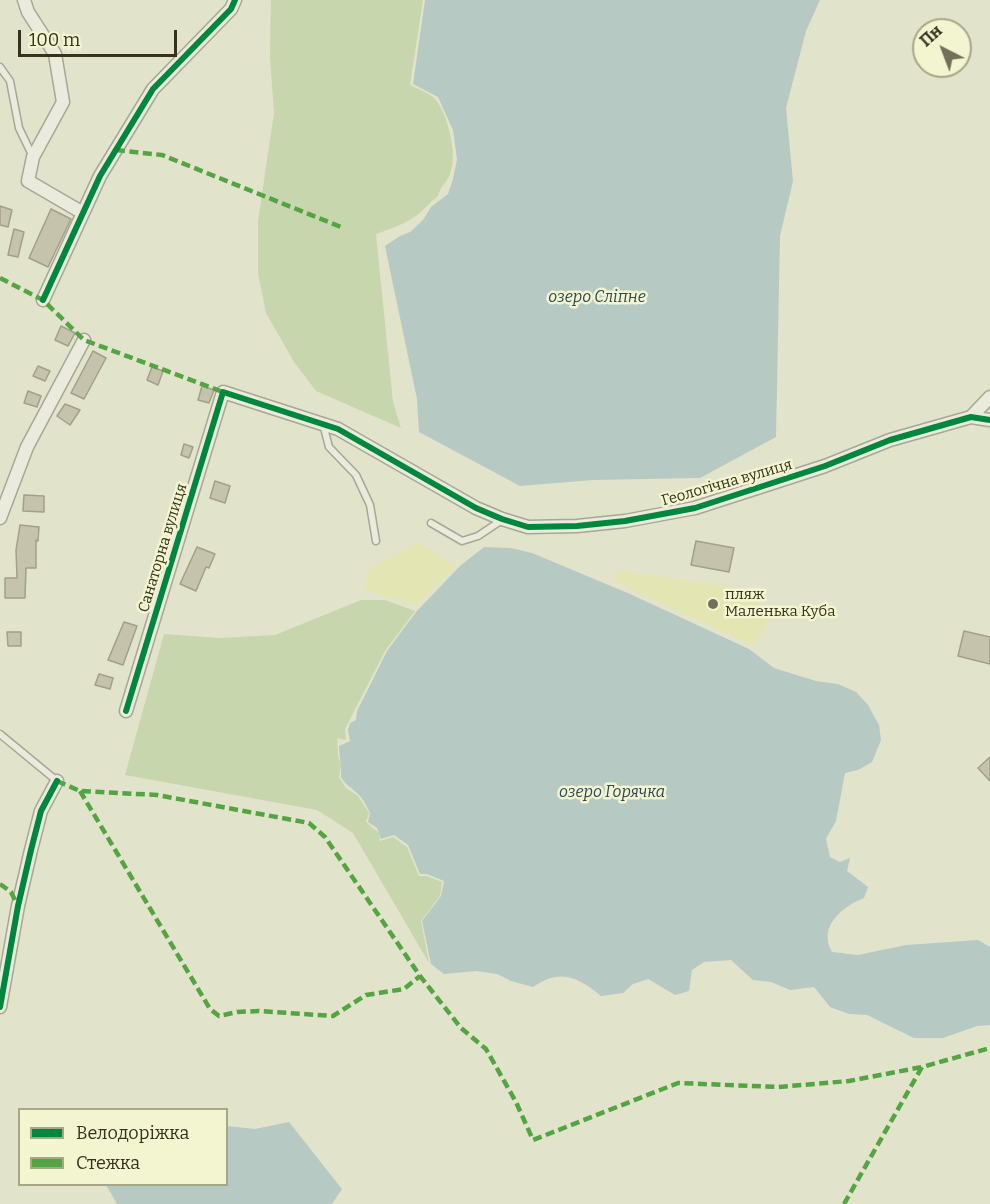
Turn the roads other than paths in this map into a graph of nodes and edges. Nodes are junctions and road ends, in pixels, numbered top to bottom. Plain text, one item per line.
1 (24, 0) edge
2 (235, 0) edge
3 (0, 67) edge
4 (33, 158) junction
5 (83, 213) junction
6 (43, 300) dead end
7 (84, 340) dead end
8 (223, 392) joint
9 (990, 397) edge
10 (971, 417) junction
11 (990, 420) edge
12 (323, 424) junction
13 (0, 518) edge
14 (502, 519) junction
15 (431, 524) dead end
16 (376, 541) dead end
17 (126, 711) dead end
18 (0, 735) edge
19 (57, 781) joint
20 (0, 1007) edge

1 - 4 street
2 - 5 street
3 - 4 lane
4 - 5 street
5 - 6 street
7 - 13 street
8 - 12 street, Геологічна вулиця
8 - 17 street, Санаторна вулиця
9 - 10 street
10 - 11 street
10 - 14 street, Геологічна вулиця
12 - 14 street, Геологічна вулиця
12 - 16 lane
14 - 15 lane
18 - 19 lane
19 - 20 street

